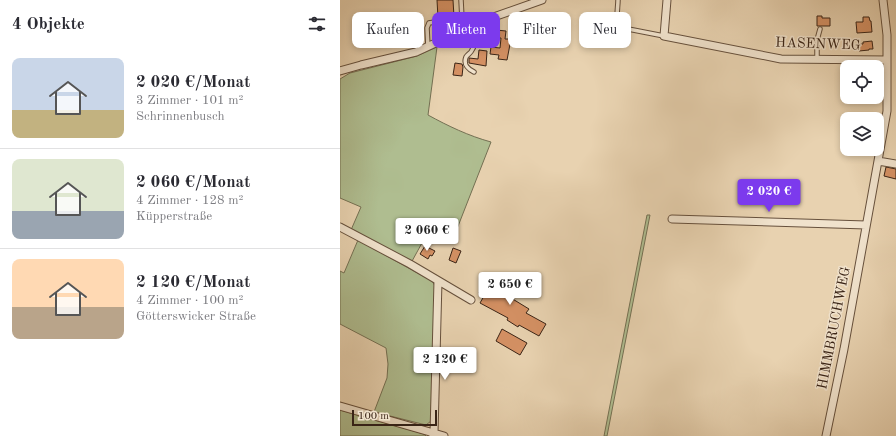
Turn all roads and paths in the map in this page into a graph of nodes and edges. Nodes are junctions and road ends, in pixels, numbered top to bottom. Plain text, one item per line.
1 (461, 0) edge
2 (542, 0) edge
3 (618, 0) edge
4 (667, 0) edge
5 (883, 0) edge
6 (462, 12) edge
7 (500, 15) edge
8 (432, 22) edge
9 (820, 29) dead end
10 (664, 36) junction
11 (432, 45) edge
12 (428, 47) junction
13 (473, 48) edge
14 (818, 58) junction
15 (888, 60) junction
16 (340, 71) edge
17 (474, 72) dead end
18 (878, 161) junction
19 (896, 164) edge
20 (672, 219) dead end
21 (866, 225) junction
22 (340, 227) edge
23 (438, 281) junction
24 (471, 300) dead end
25 (340, 406) edge
26 (434, 434) edge
27 (444, 436) edge
28 (826, 436) edge

1 - 6 lane
2 - 7 street
3 - 10 lane
4 - 10 street
5 - 15 street, HIMMBRUCHWEG
8 - 12 lane
9 - 14 lane
10 - 14 street, HASENWEG
11 - 12 street
12 - 16 street
13 - 17 lane
14 - 15 street, HASENWEG
15 - 18 street, HIMMBRUCHWEG
18 - 19 street
18 - 21 street, HIMMBRUCHWEG
20 - 21 street
21 - 28 street, HIMMBRUCHWEG
22 - 23 street
23 - 24 street
23 - 26 street
25 - 26 street
26 - 27 street

